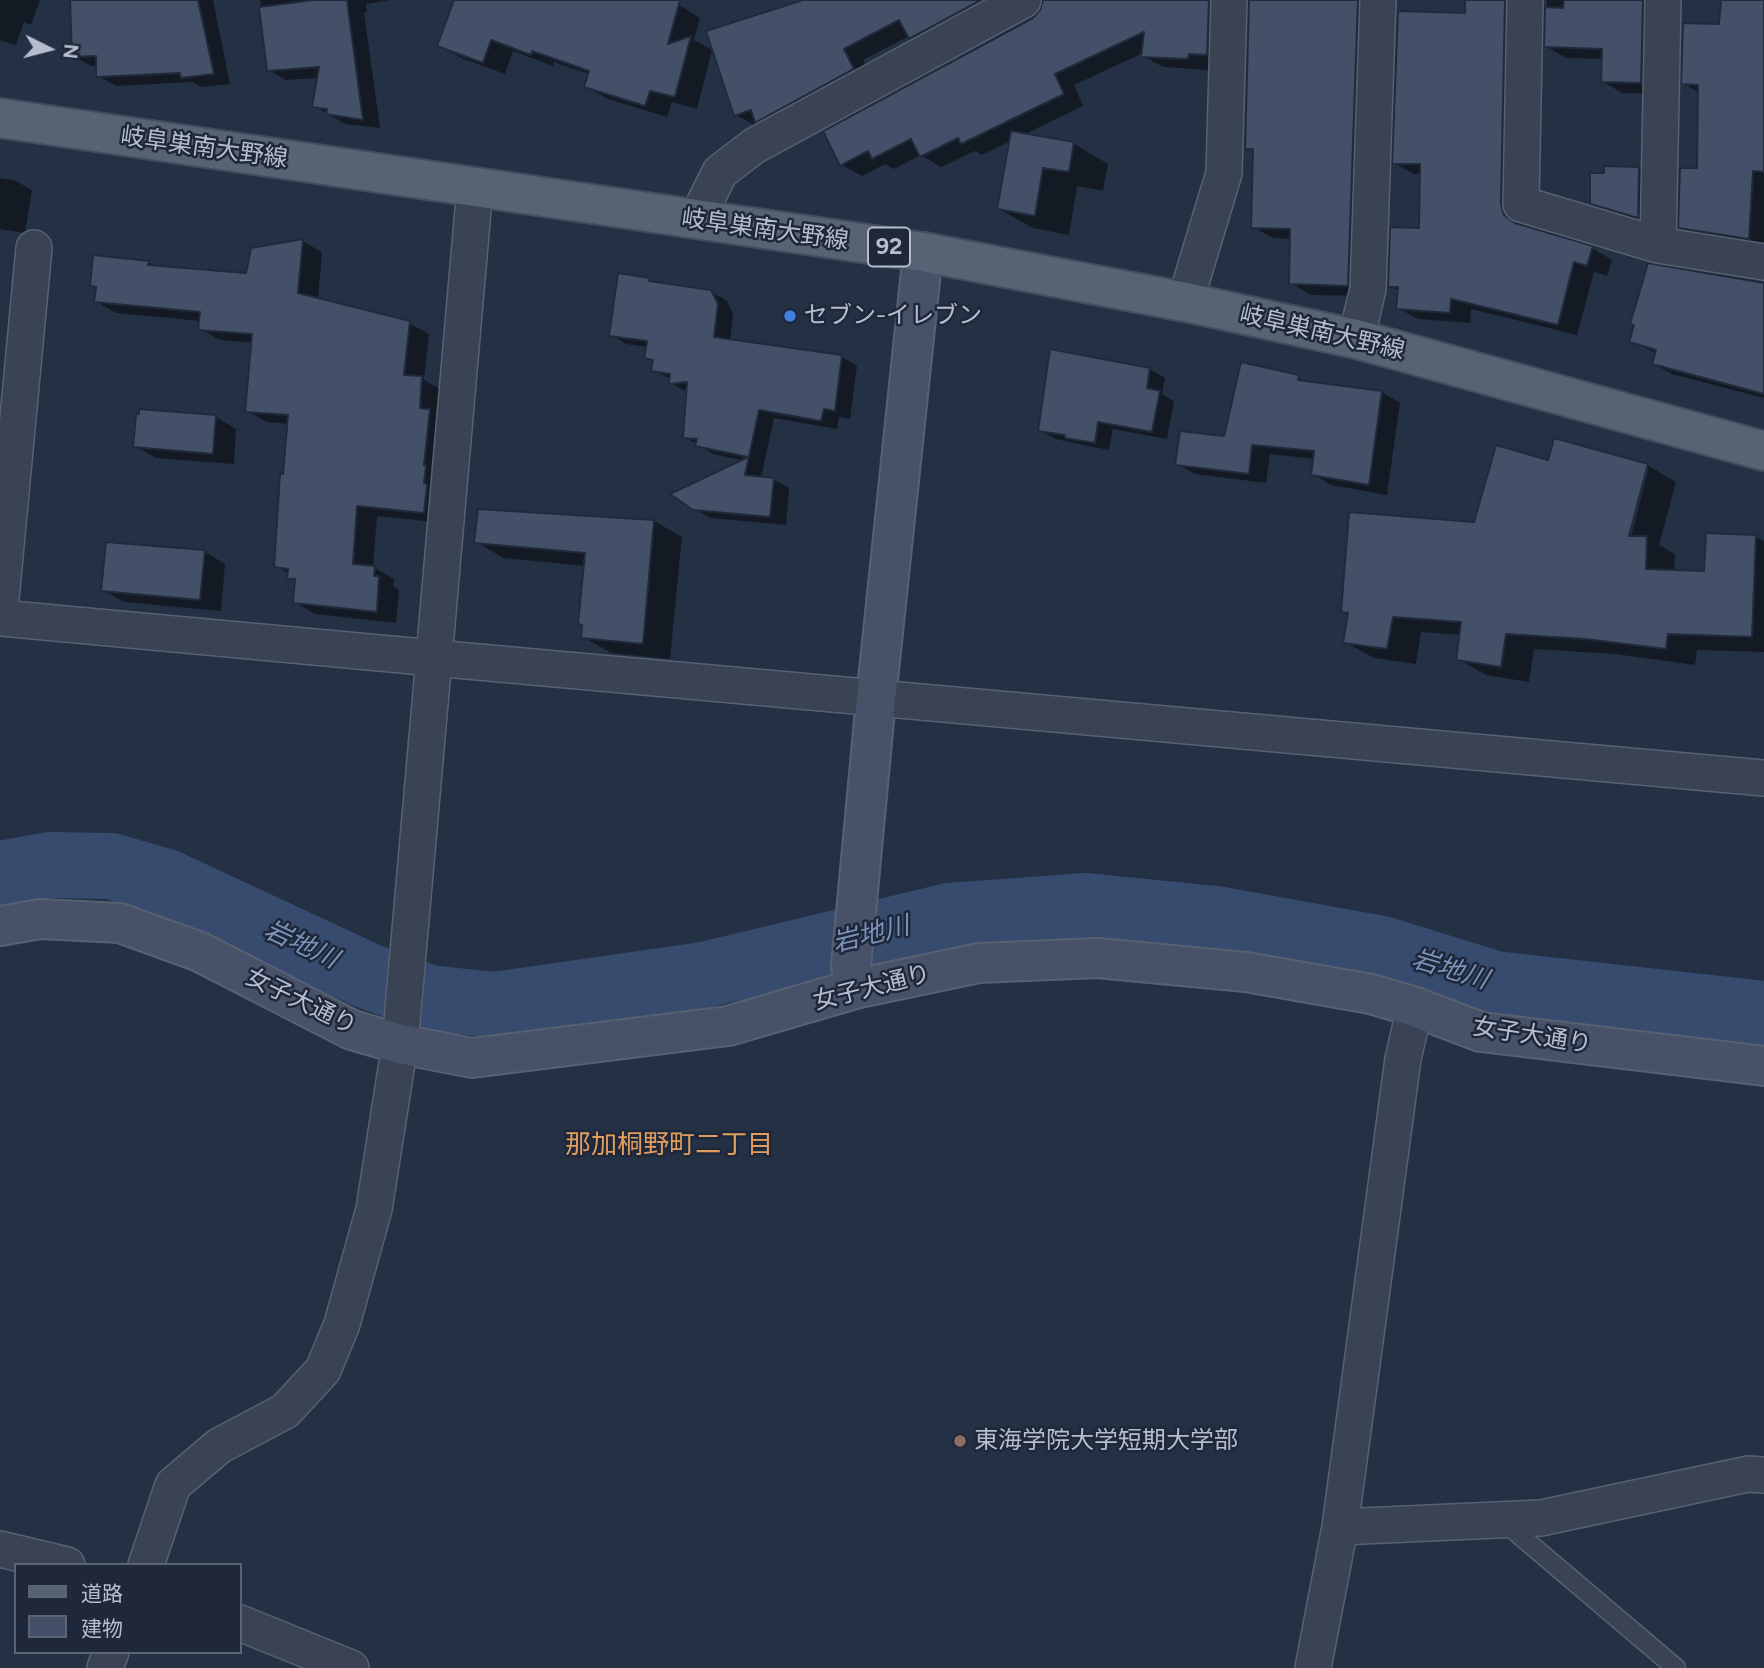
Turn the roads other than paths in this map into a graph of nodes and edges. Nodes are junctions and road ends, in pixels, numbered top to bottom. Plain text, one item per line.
1 (1023, 0) edge
2 (1228, 0) edge
3 (1378, 0) edge
4 (1525, 0) edge
5 (1663, 0) edge
6 (0, 118) edge
7 (475, 187) junction
8 (696, 220) junction
9 (1658, 245) junction
10 (34, 248) dead end
11 (923, 252) junction
12 (1764, 262) edge
13 (1185, 302) junction
14 (1356, 339) junction
15 (1764, 451) edge
16 (0, 609) edge
17 (0, 618) edge
18 (434, 658) junction
19 (876, 699) junction
20 (1764, 778) edge
21 (0, 926) edge
22 (853, 978) junction
23 (1415, 1007) junction
24 (401, 1033) junction
25 (1764, 1066) edge
26 (1764, 1475) edge
27 (1502, 1520) junction
28 (1340, 1527) junction
29 (0, 1549) edge
30 (60, 1563) edge
31 (147, 1563) edge
32 (242, 1624) edge
33 (351, 1668) edge
34 (1313, 1668) edge
35 (1676, 1668) edge

1 - 8 street
2 - 13 street
3 - 14 street
4 - 9 street
5 - 9 street
6 - 7 main road, 岐阜巣南大野線 / 92
7 - 8 main road, 岐阜巣南大野線 / 92
7 - 18 street
8 - 11 main road, 岐阜巣南大野線 / 92
9 - 12 street
10 - 16 street
11 - 13 main road, 岐阜巣南大野線 / 92
11 - 19 street
13 - 14 main road, 岐阜巣南大野線 / 92
14 - 15 main road, 岐阜巣南大野線 / 92
17 - 18 street
18 - 19 street
18 - 24 street
19 - 20 street
19 - 22 street
21 - 24 street, 女子大通り
22 - 23 street, 女子大通り
22 - 24 street, 女子大通り
23 - 25 street, 女子大通り
23 - 28 street
24 - 31 street
26 - 27 street
27 - 28 street
27 - 35 lane
28 - 34 street
29 - 30 street
32 - 33 street

